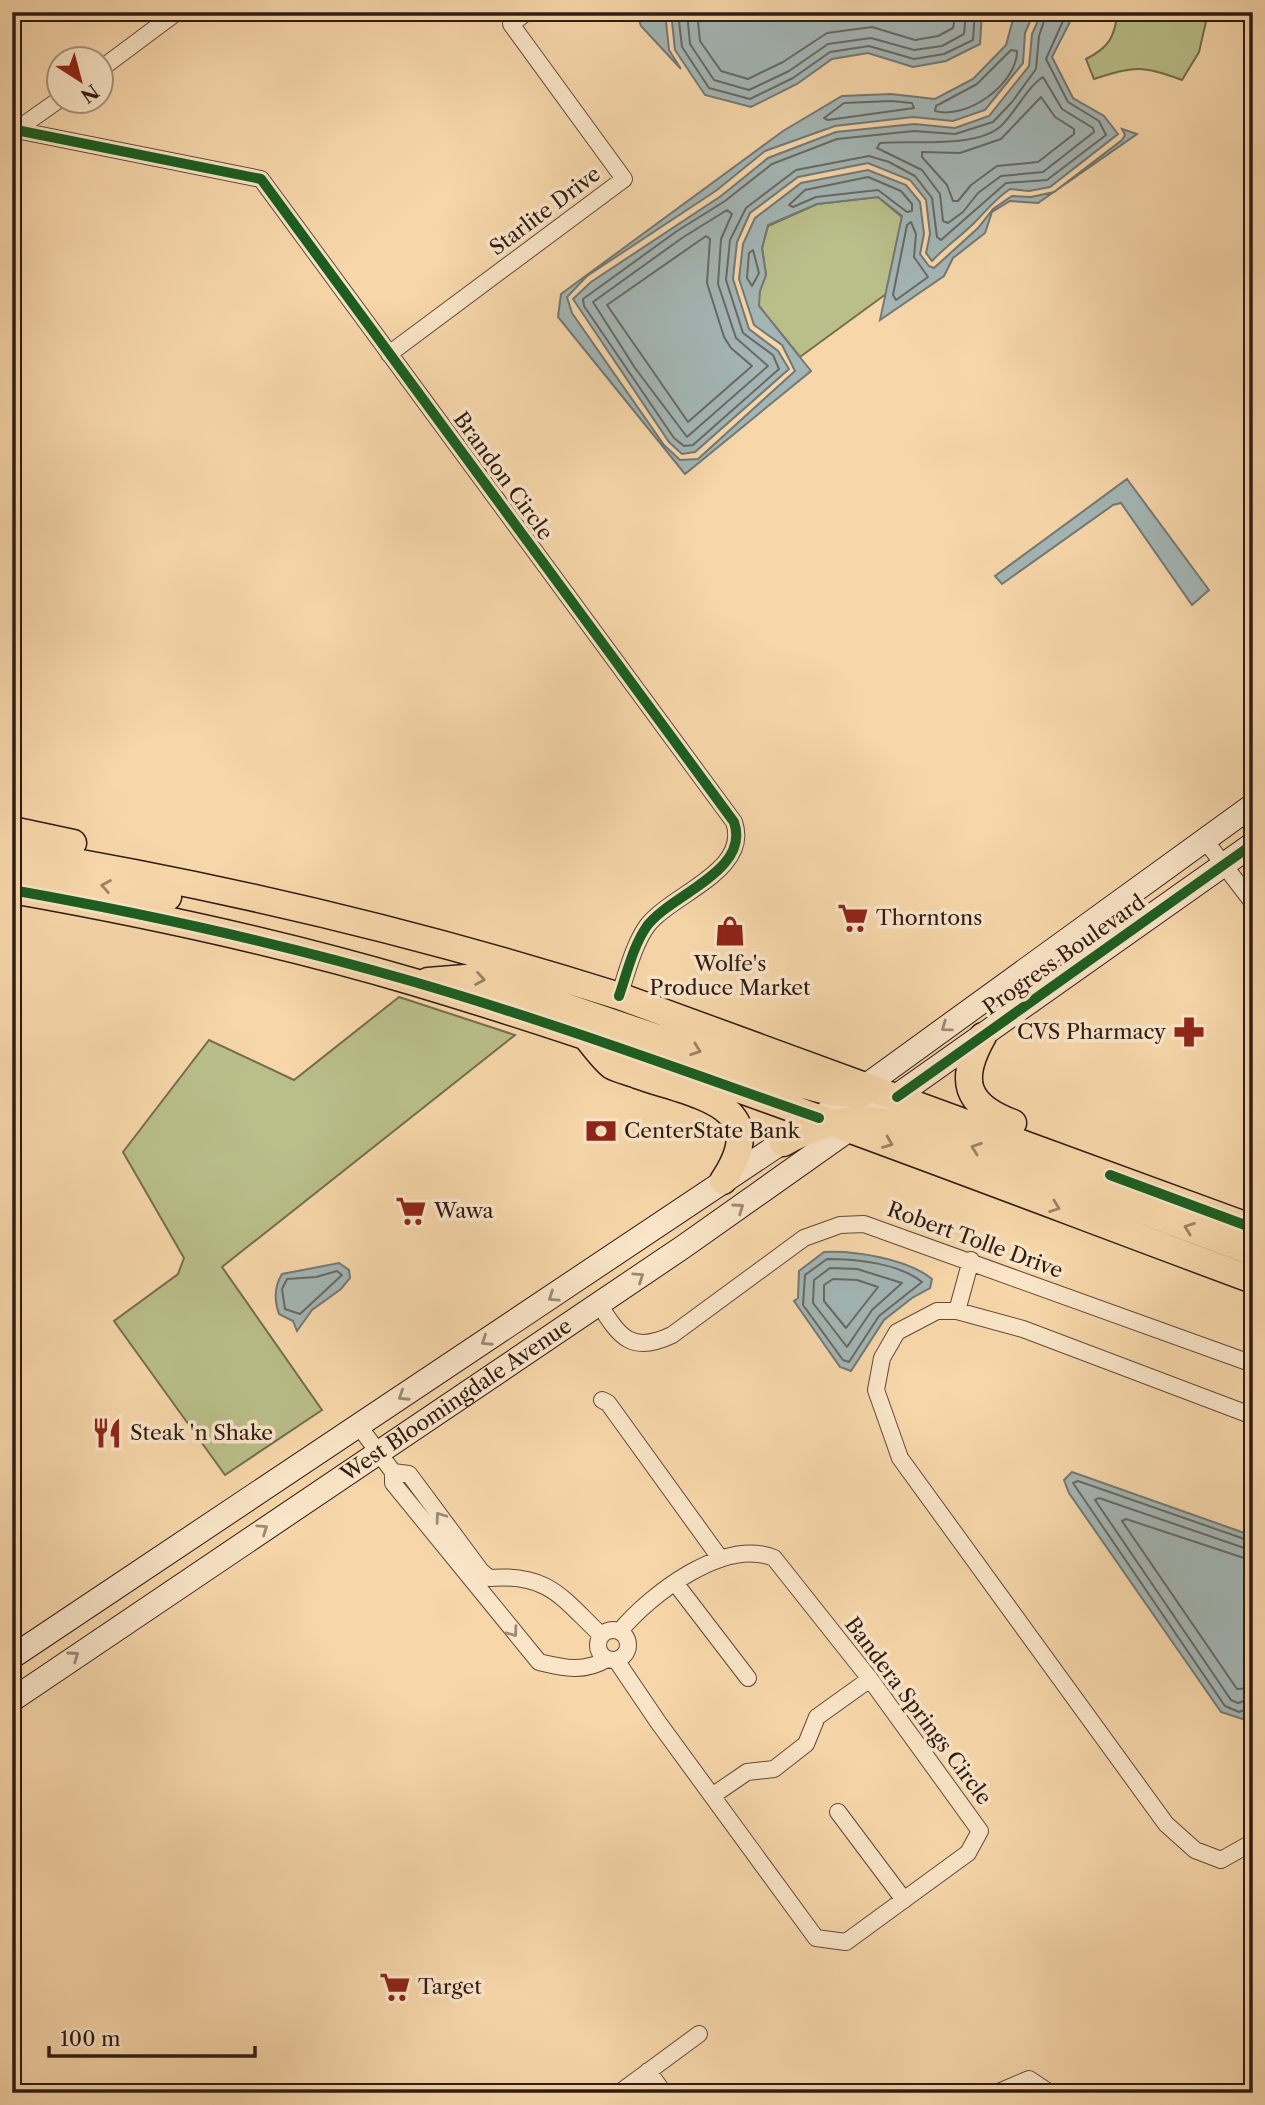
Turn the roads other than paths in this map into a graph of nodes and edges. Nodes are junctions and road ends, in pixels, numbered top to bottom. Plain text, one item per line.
1 (177, 12) edge
2 (527, 12) edge
3 (116, 58) edge
4 (46, 109) edge
5 (14, 132) edge
6 (390, 354) junction
7 (1253, 805) edge
8 (12, 830) edge
9 (1204, 839) junction
10 (1253, 844) edge
11 (12, 851) edge
12 (1224, 865) junction
13 (12, 869) edge
14 (12, 890) edge
15 (1253, 903) edge
16 (318, 912) junction
17 (391, 931) junction
18 (413, 982) junction
19 (619, 996) junction
20 (983, 1036) junction
21 (586, 1037) junction
22 (860, 1090) junction
23 (897, 1097) junction
24 (842, 1122) junction
25 (783, 1143) joint
26 (723, 1181) junction
27 (1253, 1212) edge
28 (1253, 1228) edge
29 (1253, 1252) edge
30 (971, 1260) junction
31 (1253, 1280) edge
32 (599, 1304) junction
33 (957, 1311) junction
34 (1253, 1364) edge
35 (602, 1400) dead end
36 (1253, 1416) edge
37 (358, 1425) junction
38 (379, 1452) junction
39 (393, 1472) junction
40 (720, 1559) junction
41 (676, 1584) junction
42 (620, 1631) junction
43 (601, 1635) junction
44 (12, 1657) edge
45 (611, 1660) junction
46 (748, 1678) dead end
47 (870, 1679) junction
48 (14, 1693) edge
49 (712, 1796) junction
50 (838, 1812) dead end
51 (1253, 1842) edge
52 (904, 1900) junction
53 (699, 2034) dead end
54 (648, 2071) junction
55 (1049, 2092) edge
56 (619, 2093) edge
57 (664, 2093) edge
58 (996, 2093) edge

1 - 3 street
2 - 6 street, Starlite Drive
4 - 5 street
5 - 6 street, Brandon Circle
6 - 19 street, Brandon Circle
7 - 9 main road, Progress Boulevard
8 - 17 main road
9 - 12 street
9 -> 22 main road, Progress Boulevard
10 - 12 main road, Progress Boulevard
11 - 16 main road
12 - 15 street
12 - 20 main road, Progress Boulevard
16 -> 13 main road
14 - 18 main road
16 - 17 main road
17 - 19 main road
18 - 21 main road
18 -> 22 main road
19 - 22 main road
20 - 23 main road, Progress Boulevard
20 - 27 main road
21 - 24 main road
21 - 26 main road
22 - 23 main road
22 - 24 main road, West Bloomingdale Avenue
23 - 24 main road, West Bloomingdale Avenue
23 - 28 main road
24 - 25 main road
29 -> 24 main road
24 -> 31 main road
32 -> 24 main road, West Bloomingdale Avenue
25 - 26 main road, West Bloomingdale Avenue
26 -> 37 main road, West Bloomingdale Avenue
30 - 32 street, Robert Tolle Drive
30 - 33 street
30 - 34 street, Robert Tolle Drive
32 - 38 main road, West Bloomingdale Avenue
33 - 36 street
33 - 51 street
35 - 40 street
37 - 38 street
37 - 44 main road, West Bloomingdale Avenue
38 - 39 street
48 -> 38 main road, West Bloomingdale Avenue
43 -> 39 street
39 -> 45 street
40 - 41 street, Bandera Springs Circle
40 - 47 street, Bandera Springs Circle
41 - 42 street, Bandera Springs Circle
41 - 46 street
42 - 43 street
42 - 45 street
43 - 45 street
45 - 49 street, Bandera Springs Circle
47 - 49 street
47 - 52 street, Bandera Springs Circle
49 - 52 street, Bandera Springs Circle
50 - 52 street
53 - 54 street
54 - 56 street
54 - 57 street
55 - 58 street

